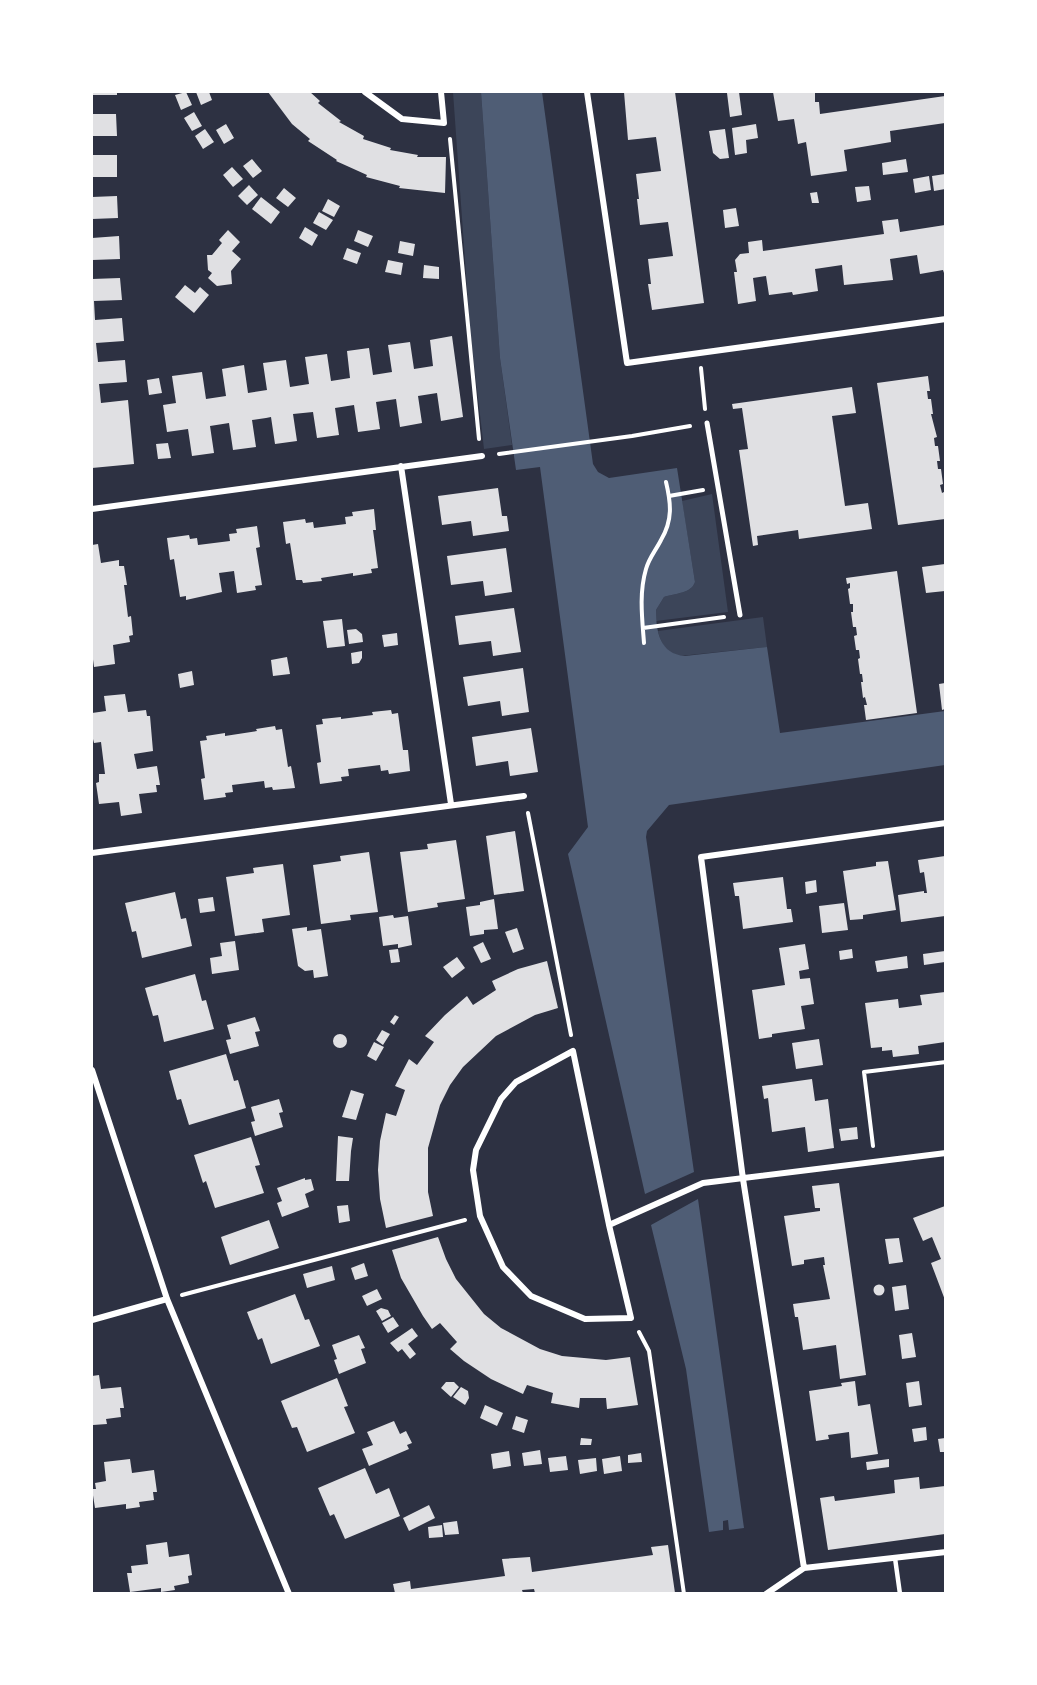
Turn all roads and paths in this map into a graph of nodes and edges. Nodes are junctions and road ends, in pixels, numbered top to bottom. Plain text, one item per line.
1 (365, 92) edge
2 (441, 92) edge
3 (587, 92) edge
4 (444, 123) junction
5 (945, 319) edge
6 (699, 353) junction
7 (707, 423) junction
8 (482, 456) junction
9 (400, 466) junction
10 (666, 482) dead end
11 (704, 490) dead end
12 (669, 496) junction
13 (92, 509) edge
14 (740, 615) dead end
15 (681, 624) dead end
16 (643, 628) junction
17 (644, 643) dead end
18 (524, 796) joint
19 (451, 804) junction
20 (945, 823) edge
21 (92, 853) edge
22 (573, 1051) junction
23 (945, 1062) edge
24 (92, 1070) edge
25 (945, 1153) edge
26 (874, 1162) junction
27 (743, 1179) junction
28 (480, 1216) junction
29 (609, 1225) junction
30 (166, 1299) junction
31 (631, 1318) junction
32 (92, 1320) edge
33 (945, 1552) edge
34 (895, 1558) junction
35 (804, 1569) junction
36 (289, 1593) edge
37 (684, 1593) edge
38 (766, 1593) edge
39 (900, 1593) edge

1 - 4 street
2 - 4 street
3 - 6 street
4 - 8 path
5 - 6 street
6 - 7 path
7 - 8 path
7 - 14 street
8 - 9 street
9 - 13 street
9 - 19 street
10 - 12 path
11 - 12 path
12 - 16 path
15 - 16 path
16 - 17 path
18 - 19 street
18 - 22 path
19 - 21 street
20 - 27 street
22 - 28 street
22 - 29 street
23 - 26 path
24 - 30 street
25 - 26 street
26 - 27 street
27 - 29 street
27 - 35 street
28 - 30 path
28 - 31 street
29 - 31 street
30 - 32 street
30 - 36 street
31 - 37 path
33 - 34 street
34 - 35 street
34 - 39 lane
35 - 38 street

